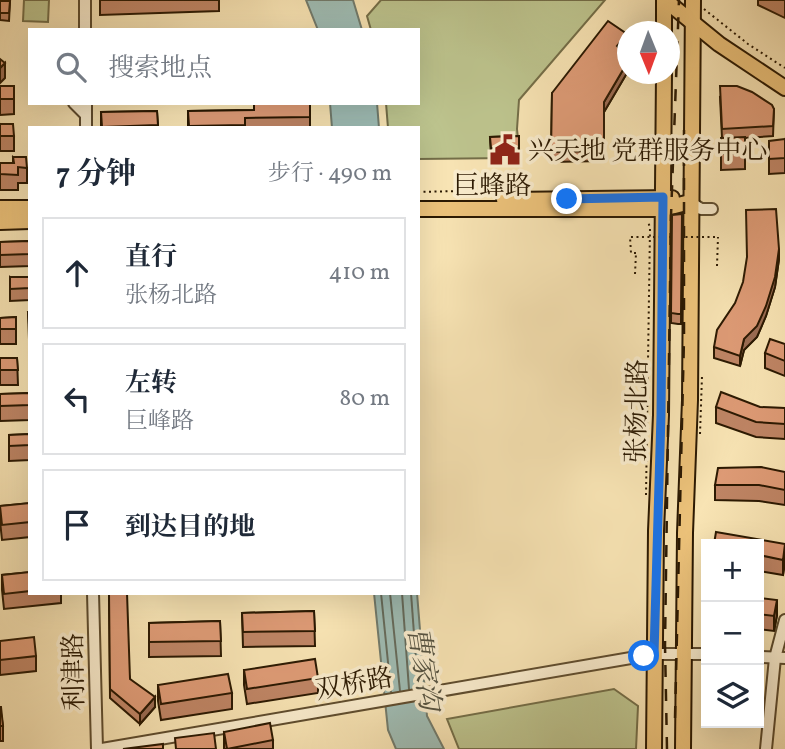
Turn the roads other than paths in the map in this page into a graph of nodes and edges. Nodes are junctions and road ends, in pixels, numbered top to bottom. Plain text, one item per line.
1 (85, 0) edge
2 (665, 0) edge
3 (679, 0) edge
4 (693, 8) edge
5 (85, 18) junction
6 (664, 21) edge
7 (76, 28) edge
8 (85, 28) edge
9 (785, 78) edge
10 (664, 84) edge
11 (785, 88) edge
12 (420, 201) edge
13 (690, 202) junction
14 (663, 203) junction
15 (0, 208) edge
16 (28, 208) edge
17 (420, 209) edge
18 (712, 209) dead end
19 (28, 221) edge
20 (0, 222) edge
21 (93, 595) edge
22 (785, 620) edge
23 (684, 653) junction
24 (654, 654) junction
25 (701, 654) edge
26 (780, 658) edge
27 (100, 749) edge
28 (654, 749) edge
29 (683, 749) edge
30 (766, 749) edge

1 - 5 street
2 - 4 main road
2 - 6 main road
3 - 4 main road
4 - 9 main road
4 - 11 main road
4 - 13 main road, 张杨北路
5 - 7 street
5 - 8 street
10 - 14 main road, 张杨北路
12 - 14 main road
13 - 14 main road
13 - 18 street
13 - 23 main road, 张杨北路
14 - 17 main road, 巨蜂路
14 - 24 main road, 张杨北路
15 - 16 main road
19 - 20 main road
21 - 27 street, 利津路
22 - 26 street
23 - 24 street, 双桥路
23 - 25 street, 双桥路
23 - 29 main road, 张杨北路
24 - 27 street, 双桥路
24 - 28 main road, 张杨北路
26 - 30 street

